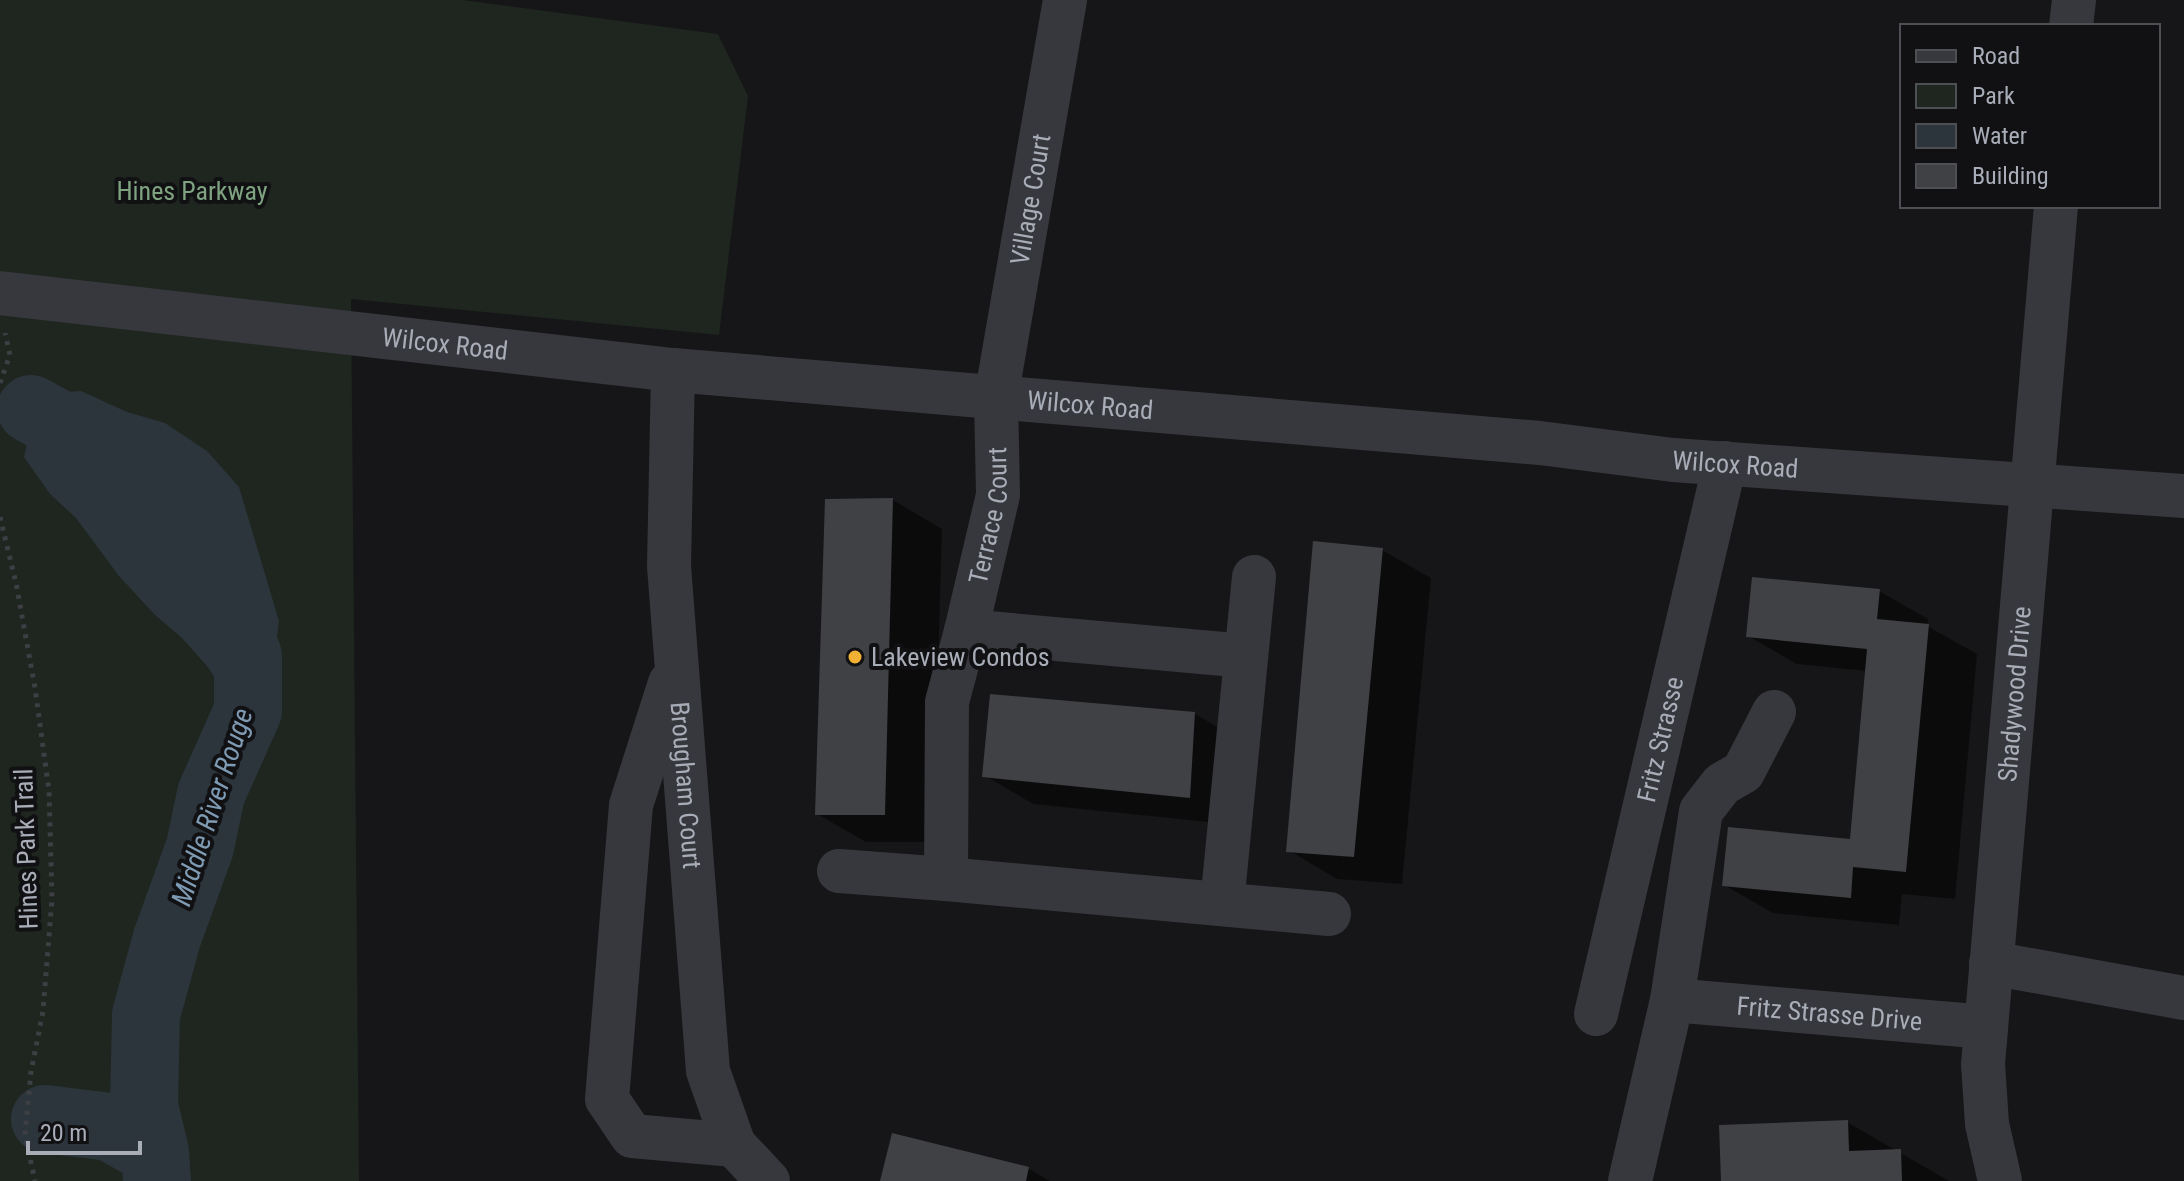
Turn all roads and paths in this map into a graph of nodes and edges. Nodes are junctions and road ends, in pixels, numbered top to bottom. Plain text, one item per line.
1 (1065, 0) edge
2 (2074, 0) edge
3 (2071, 24) edge
4 (2056, 208) edge
5 (2, 310) edge
6 (673, 370) junction
7 (0, 383) edge
8 (996, 398) junction
9 (1725, 463) junction
10 (2031, 486) junction
11 (2184, 496) edge
12 (0, 517) edge
13 (1254, 577) dead end
14 (966, 631) junction
15 (1246, 656) junction
16 (677, 661) junction
17 (1774, 712) dead end
18 (839, 871) dead end
19 (946, 879) junction
20 (1222, 904) junction
21 (1329, 914) dead end
22 (1991, 963) junction
23 (2184, 998) edge
24 (1672, 1000) junction
25 (1596, 1014) dead end
26 (1986, 1027) junction
27 (734, 1145) junction
28 (1640, 1171) edge
29 (35, 1181) edge
30 (768, 1181) edge
31 (2000, 1181) edge

1 - 8 street, Village Court
2 - 3 street
4 - 10 street, Shadywood Drive
5 - 6 street, Wilcox Road
5 - 7 path
6 - 8 street, Wilcox Road
6 - 16 street, Brougham Court
8 - 9 street, Wilcox Road
8 - 14 street, Terrace Court
9 - 10 street, Wilcox Road
9 - 25 street, Fritz Strasse
10 - 11 street, Wilcox Road
10 - 22 street, Shadywood Drive
12 - 29 path, Hines Park Trail
13 - 15 street
14 - 15 street
14 - 19 street, Terrace Court
15 - 20 street
16 - 27 street, Brougham Court
16 - 27 street
17 - 24 street
18 - 19 street
19 - 20 street
20 - 21 street
22 - 23 street
22 - 26 street, Shadywood Drive
24 - 26 street, Fritz Strasse Drive
24 - 28 street
26 - 31 street, Shadywood Drive
27 - 30 street, Brougham Court

